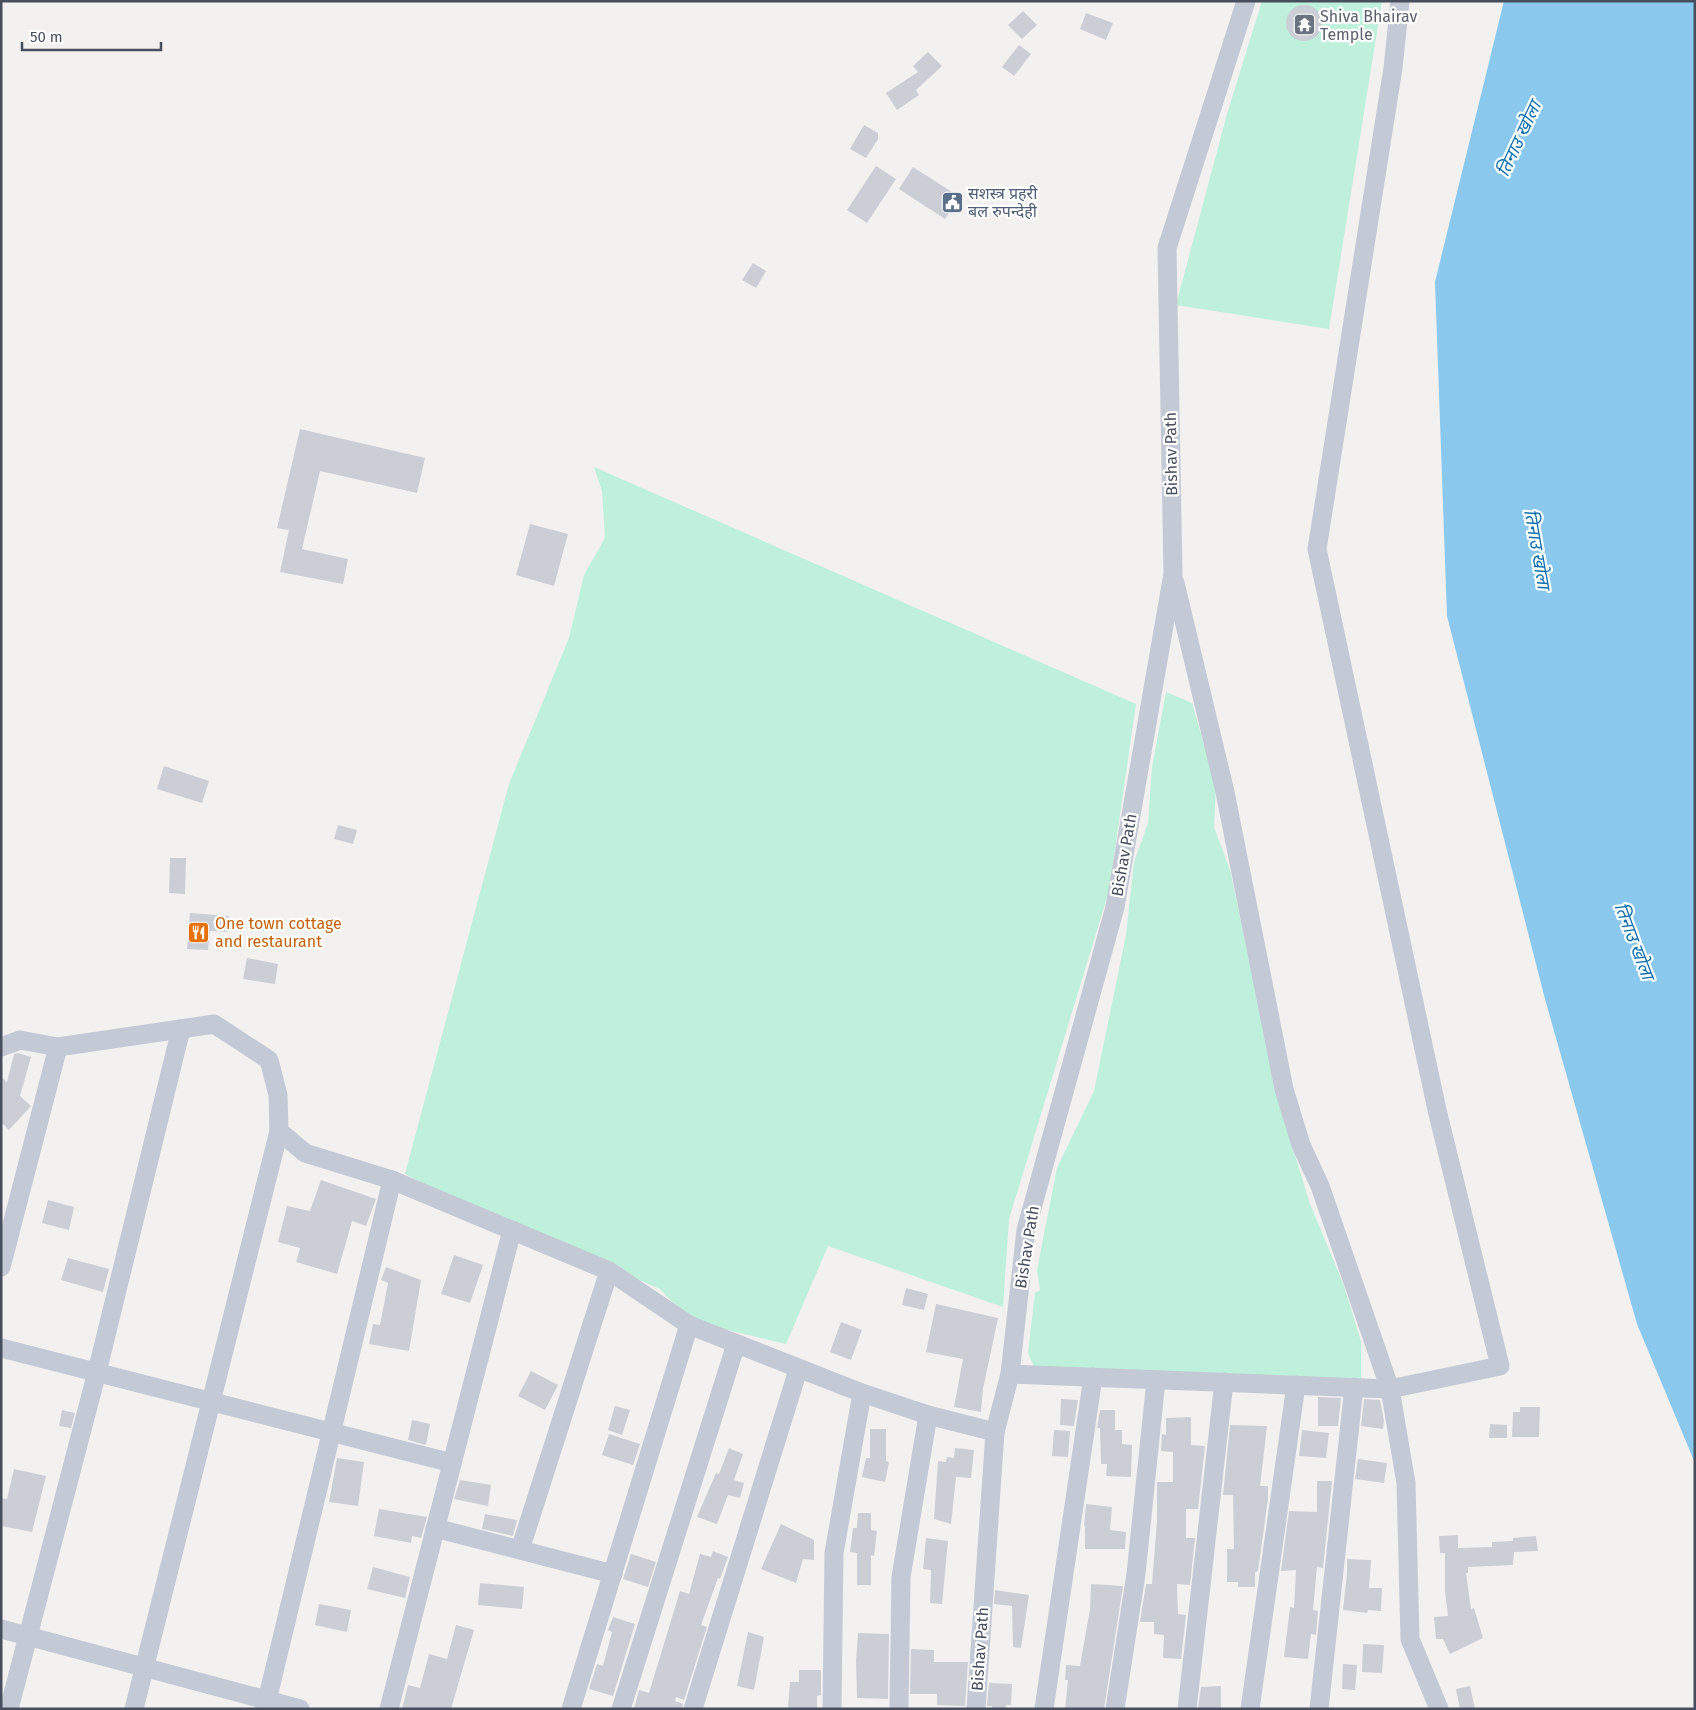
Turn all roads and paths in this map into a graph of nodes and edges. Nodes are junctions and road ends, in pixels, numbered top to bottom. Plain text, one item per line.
1 (1246, 1) edge
2 (1400, 1) edge
3 (1173, 574) junction
4 (182, 1029) junction
5 (1, 1047) edge
6 (58, 1047) junction
7 (279, 1131) junction
8 (392, 1180) junction
9 (512, 1230) junction
10 (1, 1267) edge
11 (609, 1271) junction
12 (689, 1326) junction
13 (736, 1344) junction
14 (1, 1348) edge
15 (798, 1370) junction
16 (96, 1372) junction
17 (1010, 1374) junction
18 (1093, 1377) junction
19 (1156, 1380) junction
20 (1224, 1382) junction
21 (1296, 1385) junction
22 (1354, 1387) junction
23 (1390, 1389) junction
24 (862, 1393) junction
25 (211, 1401) junction
26 (928, 1415) junction
27 (331, 1432) junction
28 (995, 1432) junction
29 (452, 1463) junction
30 (435, 1528) junction
31 (520, 1550) junction
32 (612, 1574) junction
33 (1, 1629) edge
34 (28, 1636) junction
35 (145, 1667) junction
36 (266, 1704) edge
37 (9, 1709) edge
38 (134, 1709) edge
39 (300, 1709) edge
40 (390, 1709) edge
41 (571, 1709) edge
42 (621, 1709) edge
43 (693, 1709) edge
44 (832, 1709) edge
45 (899, 1709) edge
46 (976, 1709) edge
47 (1044, 1709) edge
48 (1115, 1709) edge
49 (1187, 1709) edge
50 (1250, 1709) edge
51 (1319, 1709) edge
52 (1439, 1709) edge

1 - 3 street, Bishav Path
2 - 23 street
3 - 17 street, Bishav Path
3 - 23 street
4 - 6 street
4 - 7 street
4 - 16 street
5 - 6 street
6 - 10 street
7 - 8 street
7 - 25 street
8 - 9 street
8 - 27 street
9 - 11 street
9 - 29 street
11 - 12 street
11 - 31 street
12 - 13 street
12 - 32 street
13 - 15 street
13 - 42 street
14 - 16 street
15 - 24 street
15 - 43 street
16 - 25 street
16 - 34 street
17 - 18 street
17 - 28 street, Bishav Path
18 - 19 street
18 - 47 street
19 - 20 street
19 - 48 street
20 - 21 street
20 - 49 street
21 - 22 street
21 - 50 street
22 - 23 street
22 - 51 street
23 - 52 street
24 - 26 street
24 - 44 street
25 - 27 street
25 - 35 street
26 - 28 street
26 - 45 street
27 - 29 street
27 - 36 street
28 - 46 street, Bishav Path
29 - 30 street
30 - 31 street
30 - 40 street
31 - 32 street
32 - 41 street
33 - 34 street
34 - 35 street
34 - 37 street
35 - 36 street
35 - 38 street
36 - 39 street

